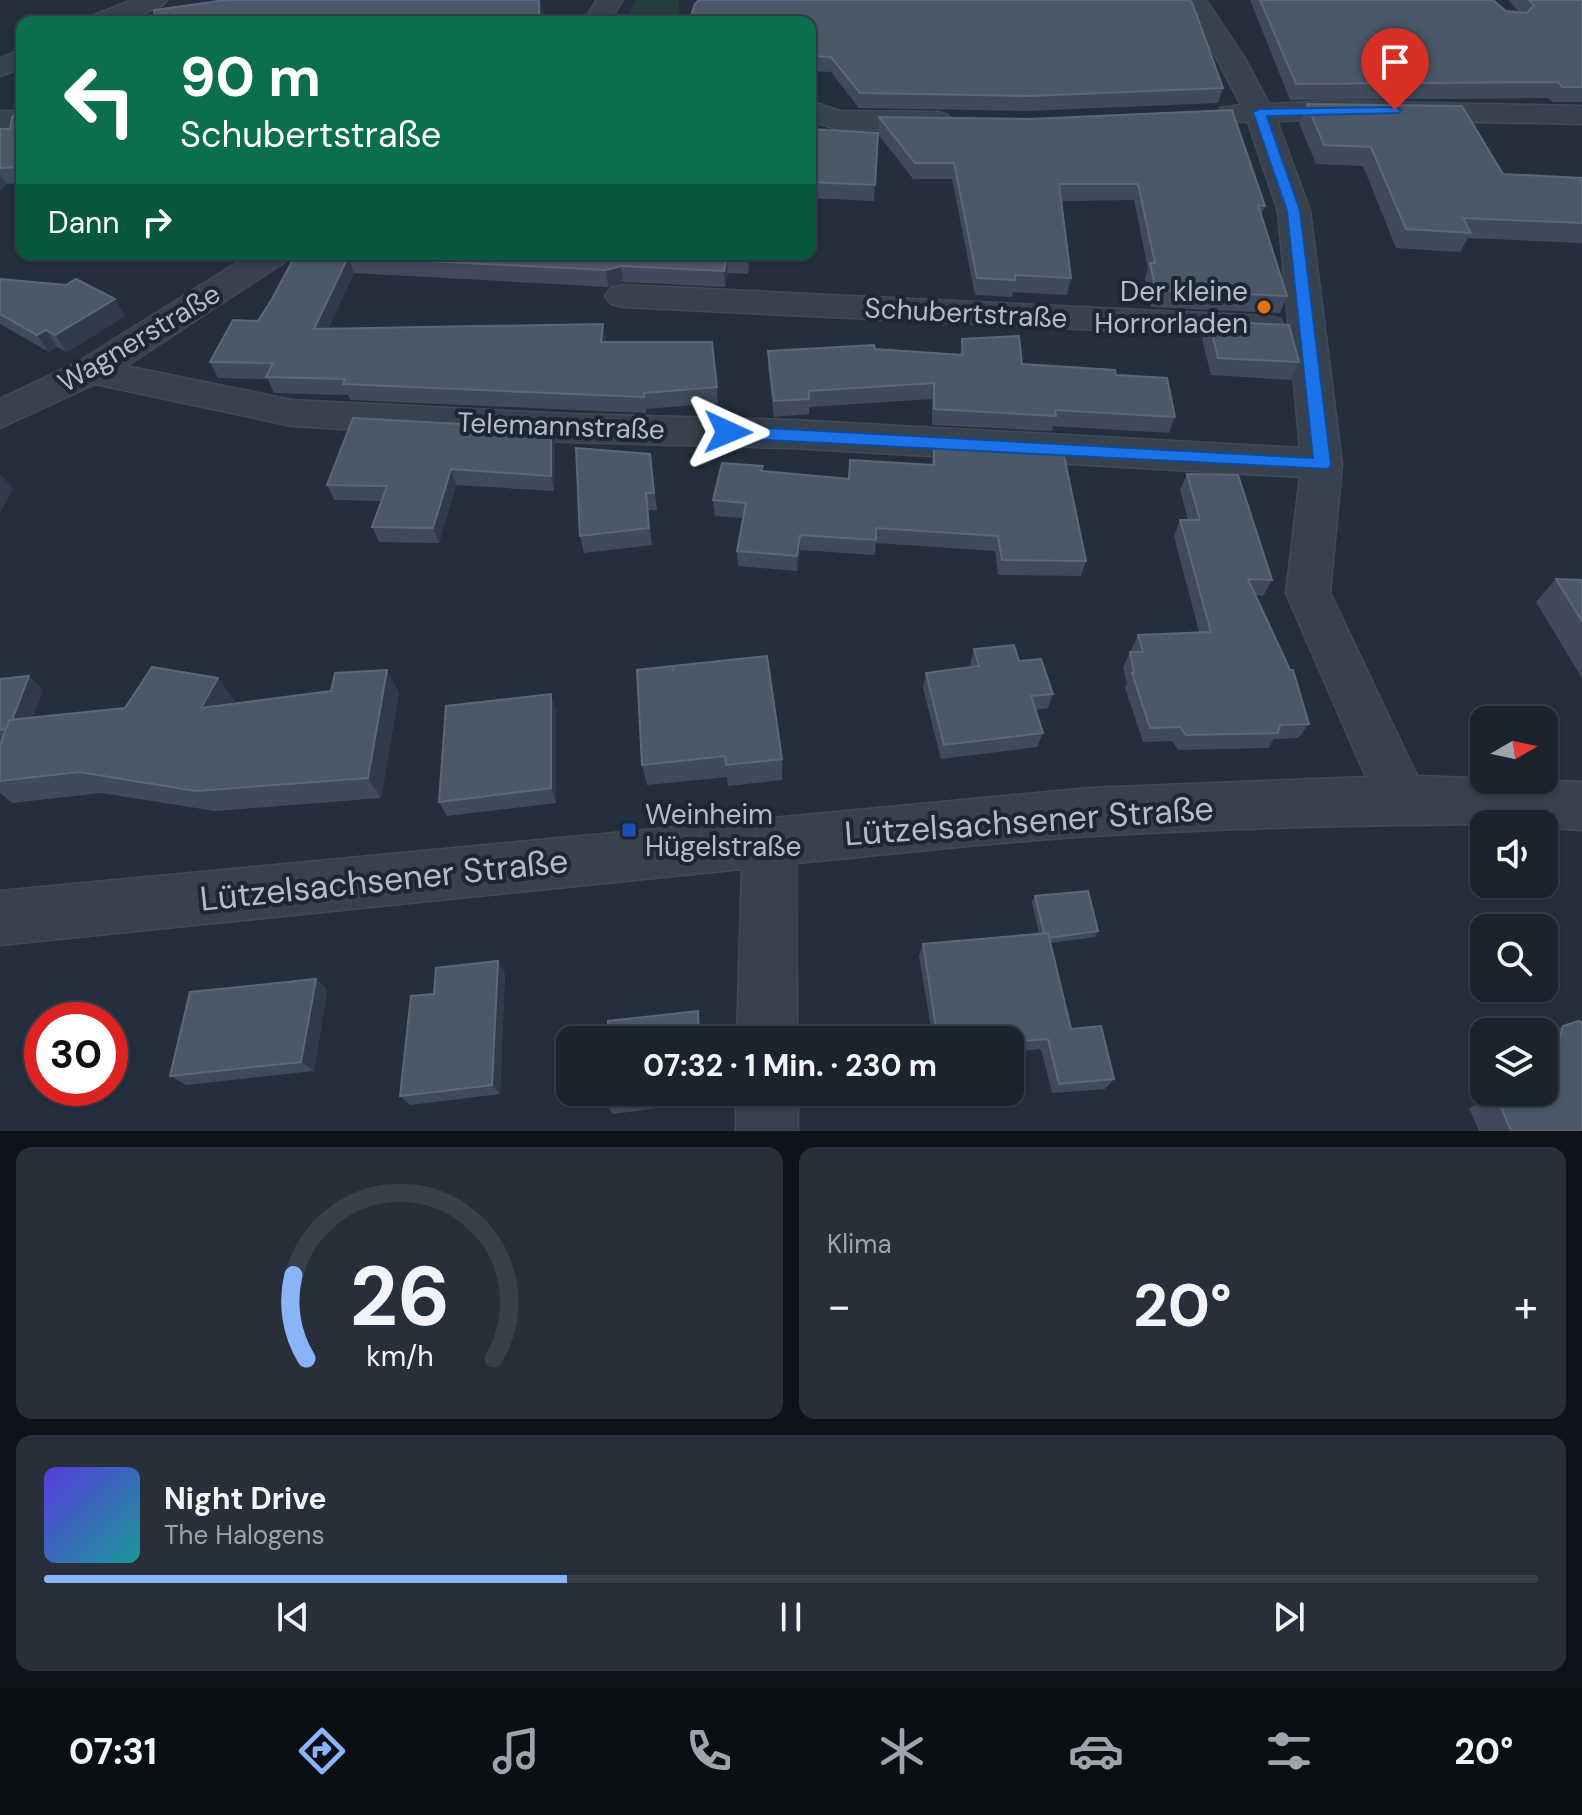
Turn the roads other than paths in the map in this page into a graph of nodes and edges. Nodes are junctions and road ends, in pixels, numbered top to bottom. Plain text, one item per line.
1 (154, 0) edge
2 (1193, 0) edge
3 (115, 16) edge
4 (816, 112) edge
5 (1259, 112) junction
6 (1197, 115) edge
7 (1582, 115) edge
8 (963, 122) edge
9 (265, 260) edge
10 (623, 296) dead end
11 (1309, 329) junction
12 (91, 371) junction
13 (0, 415) edge
14 (1322, 464) junction
15 (1402, 799) junction
16 (1582, 806) edge
17 (769, 841) junction
18 (0, 918) edge
19 (767, 1026) edge
20 (767, 1106) edge
21 (767, 1131) edge

1 - 3 street
2 - 5 street
4 - 8 street
5 - 6 street
5 - 7 street
5 - 11 street
9 - 12 street, Wagnerstraße
10 - 11 street, Schubertstraße
11 - 14 street
12 - 13 street, Wagnerstraße
12 - 14 street, Telemannstraße
14 - 15 street
15 - 16 street, Lützelsachsener Straße
15 - 17 street, Lützelsachsener Straße
17 - 18 street, Lützelsachsener Straße
17 - 19 street
20 - 21 street

